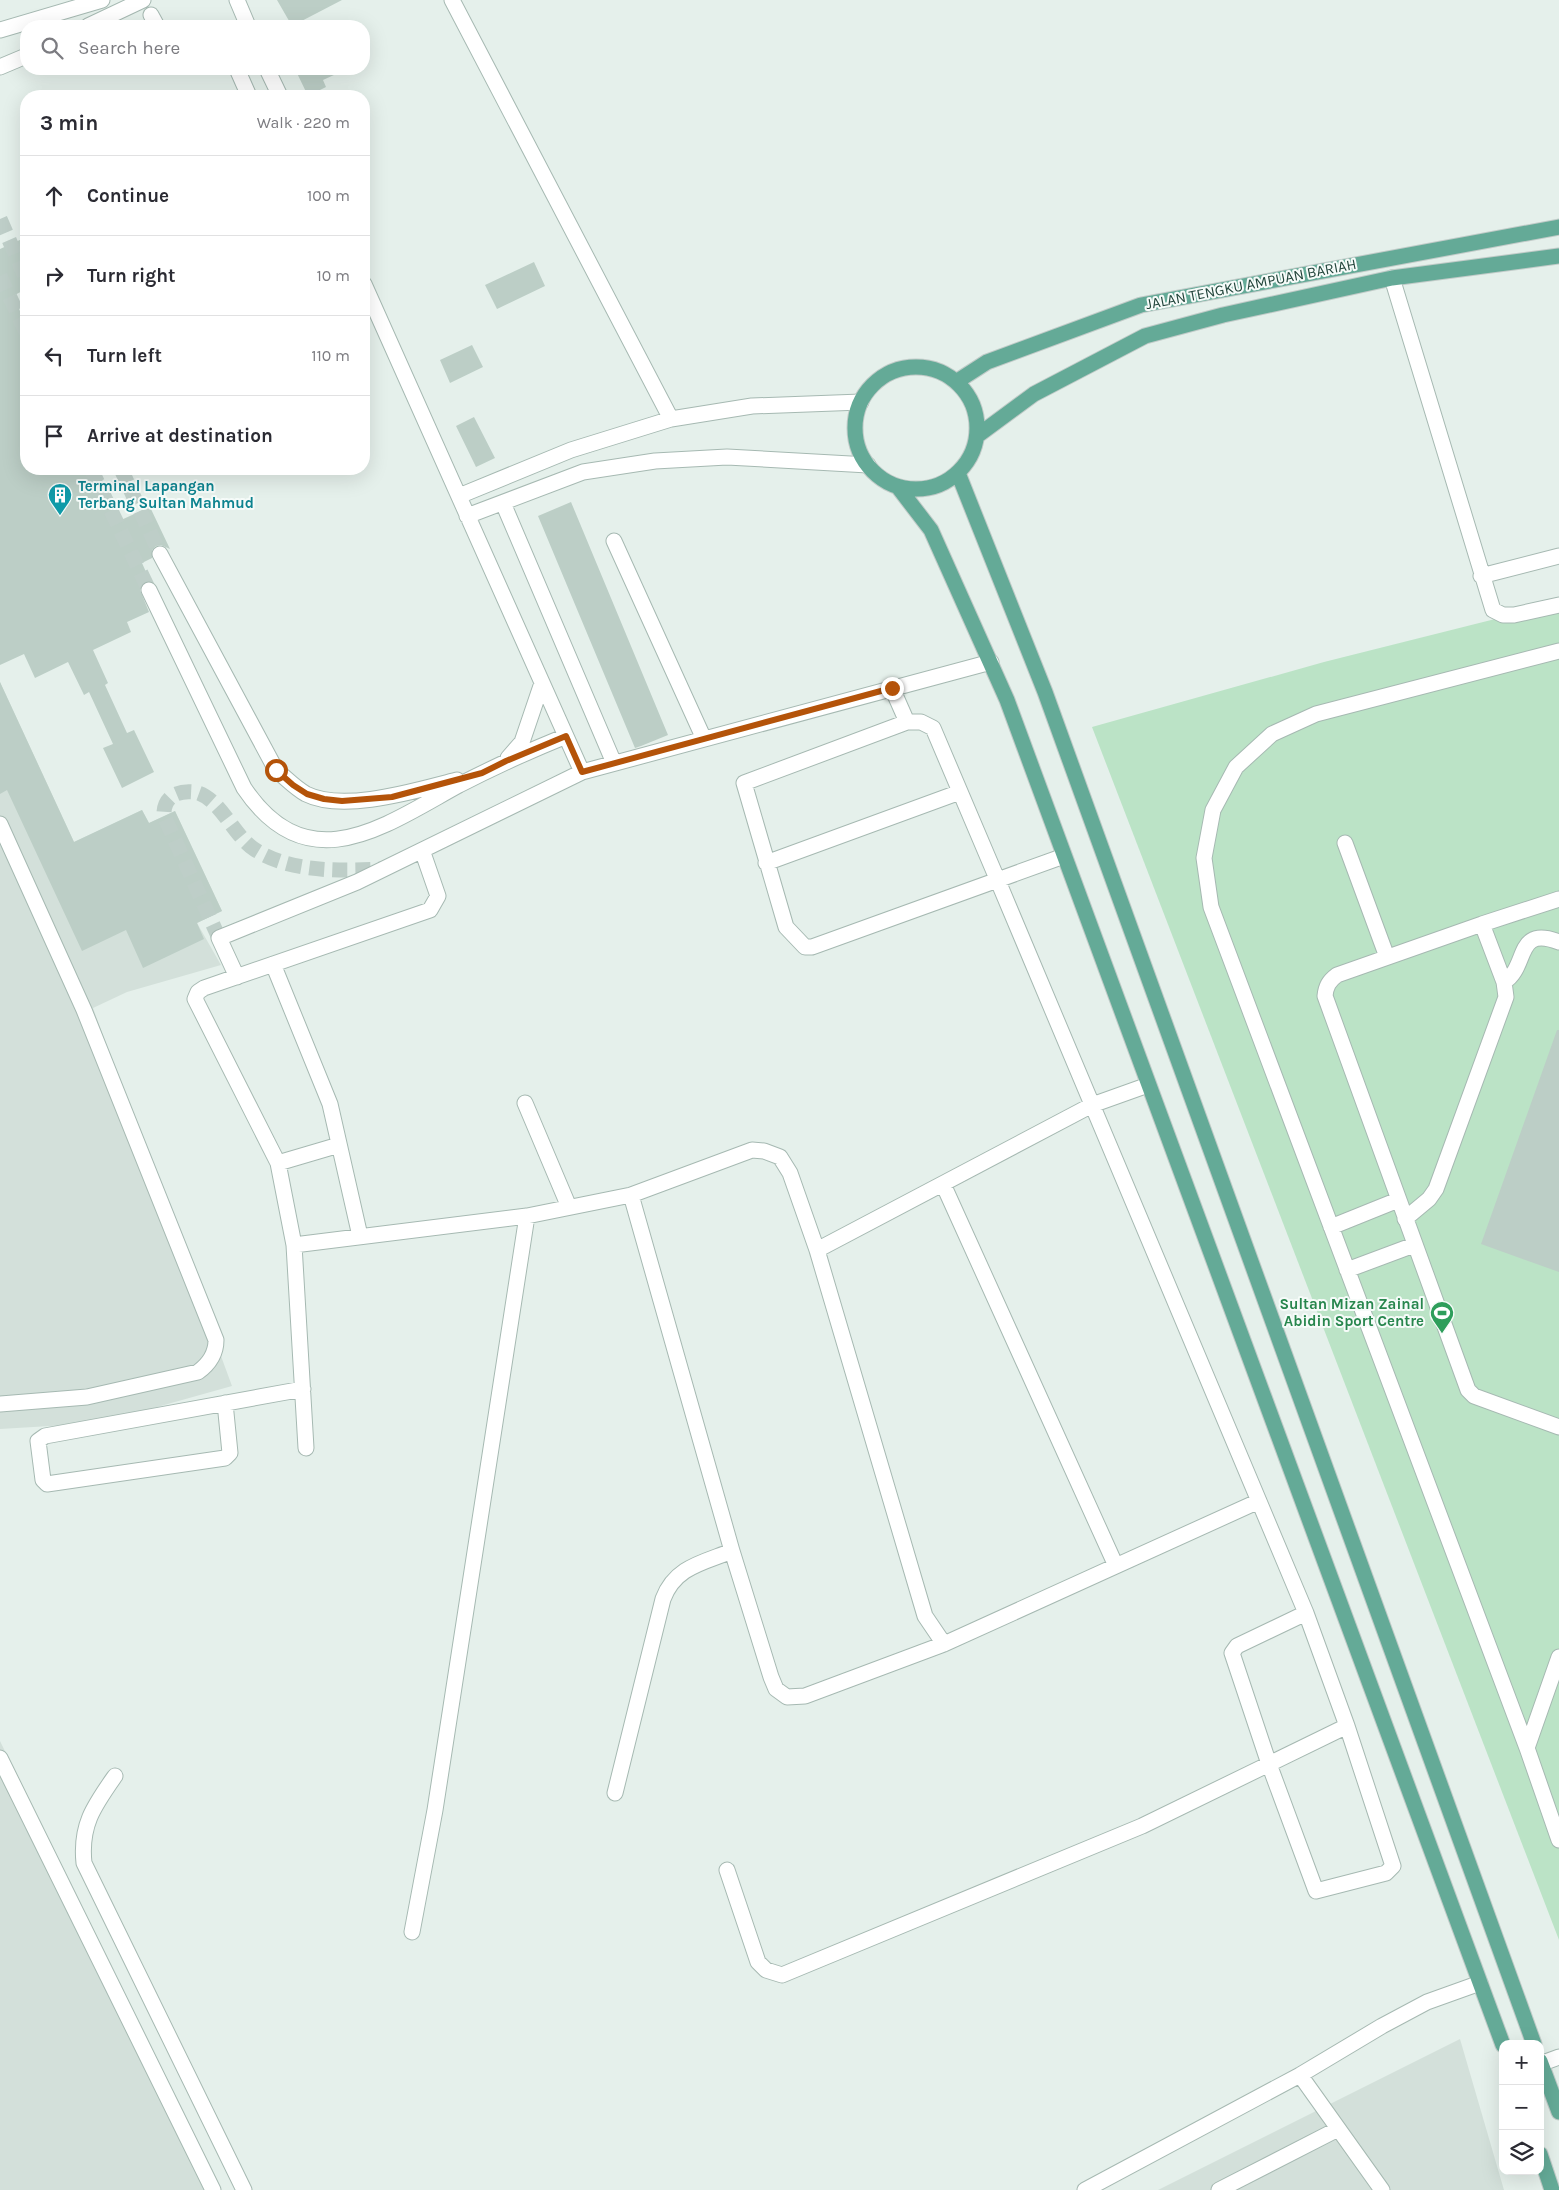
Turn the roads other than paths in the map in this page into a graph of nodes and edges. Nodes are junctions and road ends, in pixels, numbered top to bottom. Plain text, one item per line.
1 (102, 0) edge
2 (143, 0) edge
3 (237, 0) edge
4 (452, 0) edge
5 (32, 20) edge
6 (101, 20) edge
7 (245, 20) edge
8 (20, 24) edge
9 (0, 30) edge
10 (20, 59) edge
11 (0, 68) edge
12 (240, 75) edge
13 (270, 75) edge
14 (246, 90) edge
15 (277, 90) edge
16 (1559, 227) edge
17 (1559, 256) edge
18 (1392, 278) junction
19 (370, 298) edge
20 (956, 382) junction
21 (861, 402) junction
22 (671, 419) junction
23 (977, 436) junction
24 (868, 465) junction
25 (958, 473) junction
26 (898, 487) junction
27 (458, 496) junction
28 (503, 503) junction
29 (467, 516) junction
30 (614, 541) dead end
31 (160, 554) tunnel mouth
32 (1559, 556) edge
33 (1481, 576) junction
34 (148, 590) tunnel mouth
35 (1559, 605) edge
36 (1559, 651) edge
37 (991, 662) junction
38 (542, 683) junction
39 (892, 688) junction
40 (906, 722) junction
41 (566, 736) junction
42 (704, 739) junction
43 (506, 761) junction
44 (614, 763) junction
45 (582, 772) junction
46 (482, 773) junction
47 (960, 792) junction
48 (0, 824) edge
49 (1345, 843) dead end
50 (422, 850) junction
51 (1064, 856) junction
52 (766, 863) junction
53 (998, 881) junction
54 (1559, 900) edge
55 (1482, 924) junction
56 (1559, 942) edge
57 (1386, 957) junction
58 (273, 964) junction
59 (236, 977) junction
60 (1504, 982) junction
61 (1148, 1085) junction
62 (525, 1103) dead end
63 (1092, 1105) junction
64 (339, 1145) junction
65 (278, 1163) junction
66 (943, 1184) junction
67 (632, 1195) junction
68 (1398, 1200) junction
69 (570, 1208) junction
70 (527, 1216) junction
71 (1405, 1219) junction
72 (1331, 1227) junction
73 (360, 1236) junction
74 (1414, 1244) junction
75 (294, 1245) junction
76 (817, 1250) junction
77 (1347, 1270) junction
78 (303, 1389) junction
79 (225, 1403) junction
80 (0, 1404) edge
81 (1559, 1427) edge
82 (306, 1448) dead end
83 (1259, 1501) junction
84 (732, 1552) junction
85 (1116, 1566) junction
86 (1306, 1613) junction
87 (944, 1644) junction
88 (1559, 1657) edge
89 (1347, 1726) junction
90 (1527, 1748) junction
91 (0, 1758) edge
92 (1269, 1764) junction
93 (115, 1776) dead end
94 (615, 1792) dead end
95 (1559, 1840) edge
96 (727, 1870) dead end
97 (412, 1932) dead end
98 (1480, 1983) junction
99 (1501, 2040) edge
100 (1533, 2040) edge
101 (1559, 2057) edge
102 (1544, 2062) edge
103 (1544, 2071) edge
104 (1300, 2075) junction
105 (1559, 2112) edge
106 (1338, 2129) junction
107 (1544, 2166) edge
108 (213, 2190) edge
109 (244, 2190) edge
110 (1085, 2190) edge
111 (1219, 2190) edge
112 (1382, 2190) edge
113 (1552, 2190) edge

1 - 5 street
2 - 6 street
3 - 7 street
4 - 22 street
8 - 9 street
10 - 11 street
12 - 14 street
13 - 15 street
16 - 20 main road, JALAN TENGKU AMPUAN BARIAH
17 - 18 main road, JALAN TENGKU AMPUAN BARIAH
18 - 23 main road, JALAN TENGKU AMPUAN BARIAH
18 - 33 street
19 - 27 street
20 - 21 main road
20 - 23 main road
21 - 22 street
21 - 24 main road
22 - 27 street
23 - 25 main road
24 - 26 main road
24 - 28 street
25 - 26 main road
25 - 100 main road
26 - 37 main road
27 - 29 street
28 - 29 street
28 - 44 street
29 - 38 street
30 - 42 street
31 - 46 street
32 - 33 street
33 - 35 street
34 - 46 street
36 - 72 street
37 - 39 street
37 - 51 main road
38 - 41 street
38 - 43 street
39 - 40 street
39 - 42 street
40 - 47 street
40 - 52 street
41 - 43 street
41 - 45 street
42 - 44 street
43 - 46 street
44 - 45 street
45 - 50 street
47 - 52 street
47 - 53 street
48 - 80 street
49 - 57 street
50 - 58 street
50 - 59 street
51 - 53 street
51 - 61 main road
52 - 53 street
53 - 63 street
54 - 55 street
55 - 57 street
55 - 60 street
56 - 60 street
57 - 68 street
58 - 59 street
58 - 64 street
59 - 65 street
60 - 71 street
61 - 63 street
61 - 98 main road
62 - 69 street
63 - 66 street
63 - 83 street
64 - 65 street
64 - 73 street
65 - 75 street
66 - 76 street
66 - 85 street
67 - 69 street
67 - 76 street
67 - 84 street
68 - 71 street
68 - 72 street
69 - 70 street
70 - 73 street
70 - 97 street
71 - 74 street
72 - 77 street
73 - 75 street
74 - 77 street
74 - 81 street
75 - 78 street
76 - 87 street
77 - 90 street
78 - 79 street
78 - 82 street
79 - 79 street
83 - 85 street
83 - 86 street
84 - 87 street
84 - 94 street
85 - 87 street
86 - 89 street
86 - 92 street
88 - 90 street
89 - 92 street
89 - 92 street
90 - 95 street
91 - 108 street
92 - 96 street
93 - 109 street
98 - 99 main road
98 - 104 street
101 - 102 street
103 - 105 main road
104 - 106 street
104 - 110 street
106 - 111 street
106 - 112 street
107 - 113 main road

